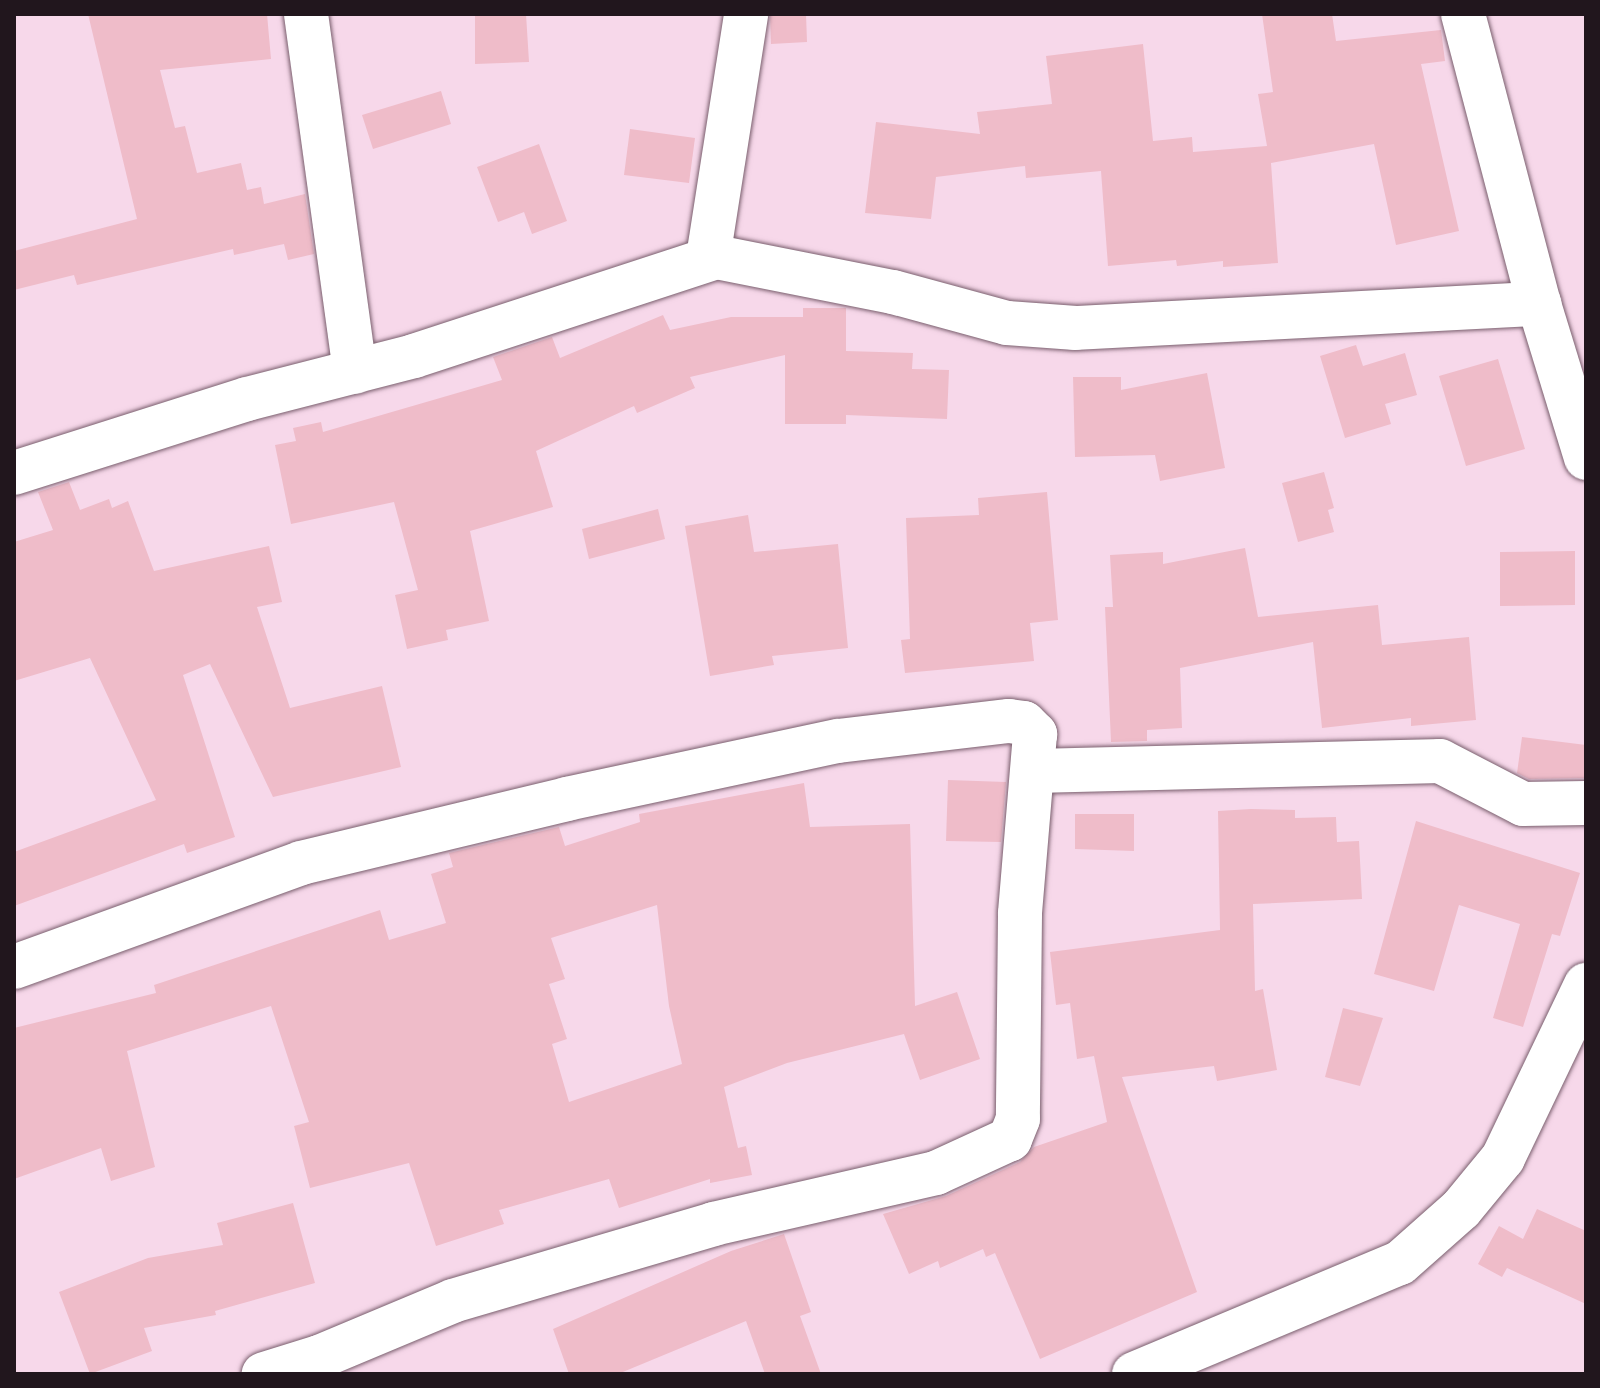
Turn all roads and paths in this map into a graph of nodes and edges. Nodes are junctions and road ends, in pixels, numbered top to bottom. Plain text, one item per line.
1 (306, 14) edge
2 (746, 14) edge
3 (1463, 14) edge
4 (708, 258) junction
5 (1539, 304) junction
6 (355, 372) junction
7 (1586, 458) edge
8 (14, 473) edge
9 (1036, 771) junction
10 (1586, 803) edge
11 (14, 967) edge
12 (1586, 985) edge
13 (264, 1374) edge
14 (1134, 1374) edge

1 - 6 street
2 - 4 street
3 - 5 street
4 - 5 street
4 - 6 street
5 - 7 street
6 - 8 street
9 - 10 street
9 - 11 street
9 - 13 street
12 - 14 street

